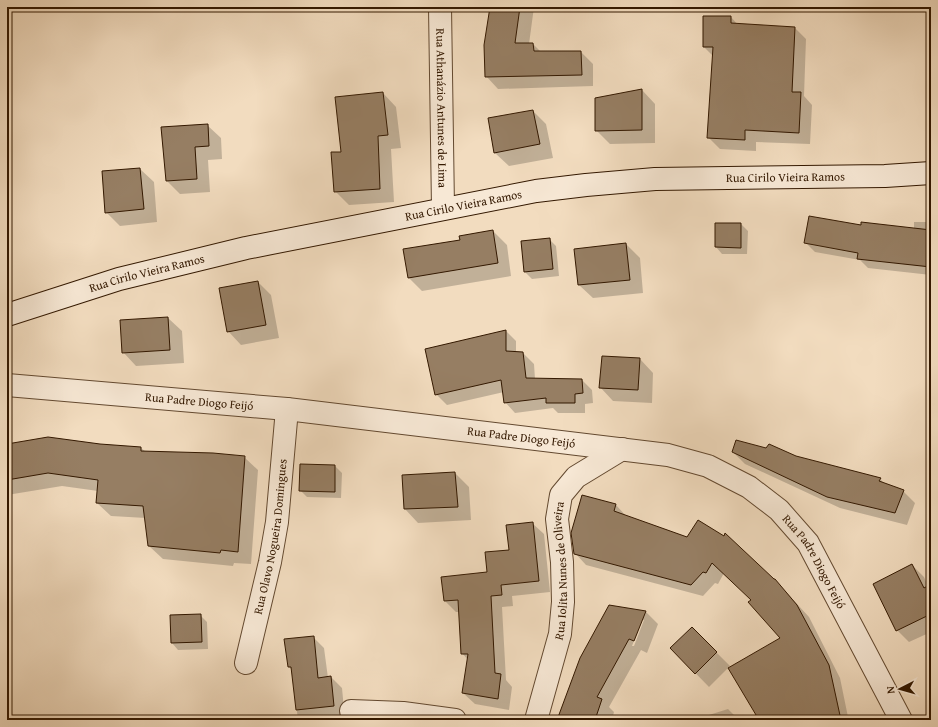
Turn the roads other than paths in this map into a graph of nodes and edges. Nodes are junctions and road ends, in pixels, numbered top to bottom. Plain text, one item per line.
1 (440, 7) edge
2 (931, 174) edge
3 (443, 208) junction
4 (7, 315) edge
5 (7, 385) edge
6 (287, 409) junction
7 (622, 449) junction
8 (246, 663) dead end
9 (351, 711) dead end
10 (455, 720) edge
11 (536, 720) edge
12 (901, 720) edge

1 - 3 street, Rua Athanázio Antunes de Lima
2 - 3 street, Rua Cirilo Vieira Ramos
3 - 4 street, Rua Cirilo Vieira Ramos
5 - 6 street, Rua Padre Diogo Feijó
6 - 7 street, Rua Padre Diogo Feijó
6 - 8 street, Rua Olavo Nogueira Domingues
7 - 11 street, Rua Iolita Nunes de Oliveira
7 - 12 street, Rua Padre Diogo Feijó
9 - 10 street

